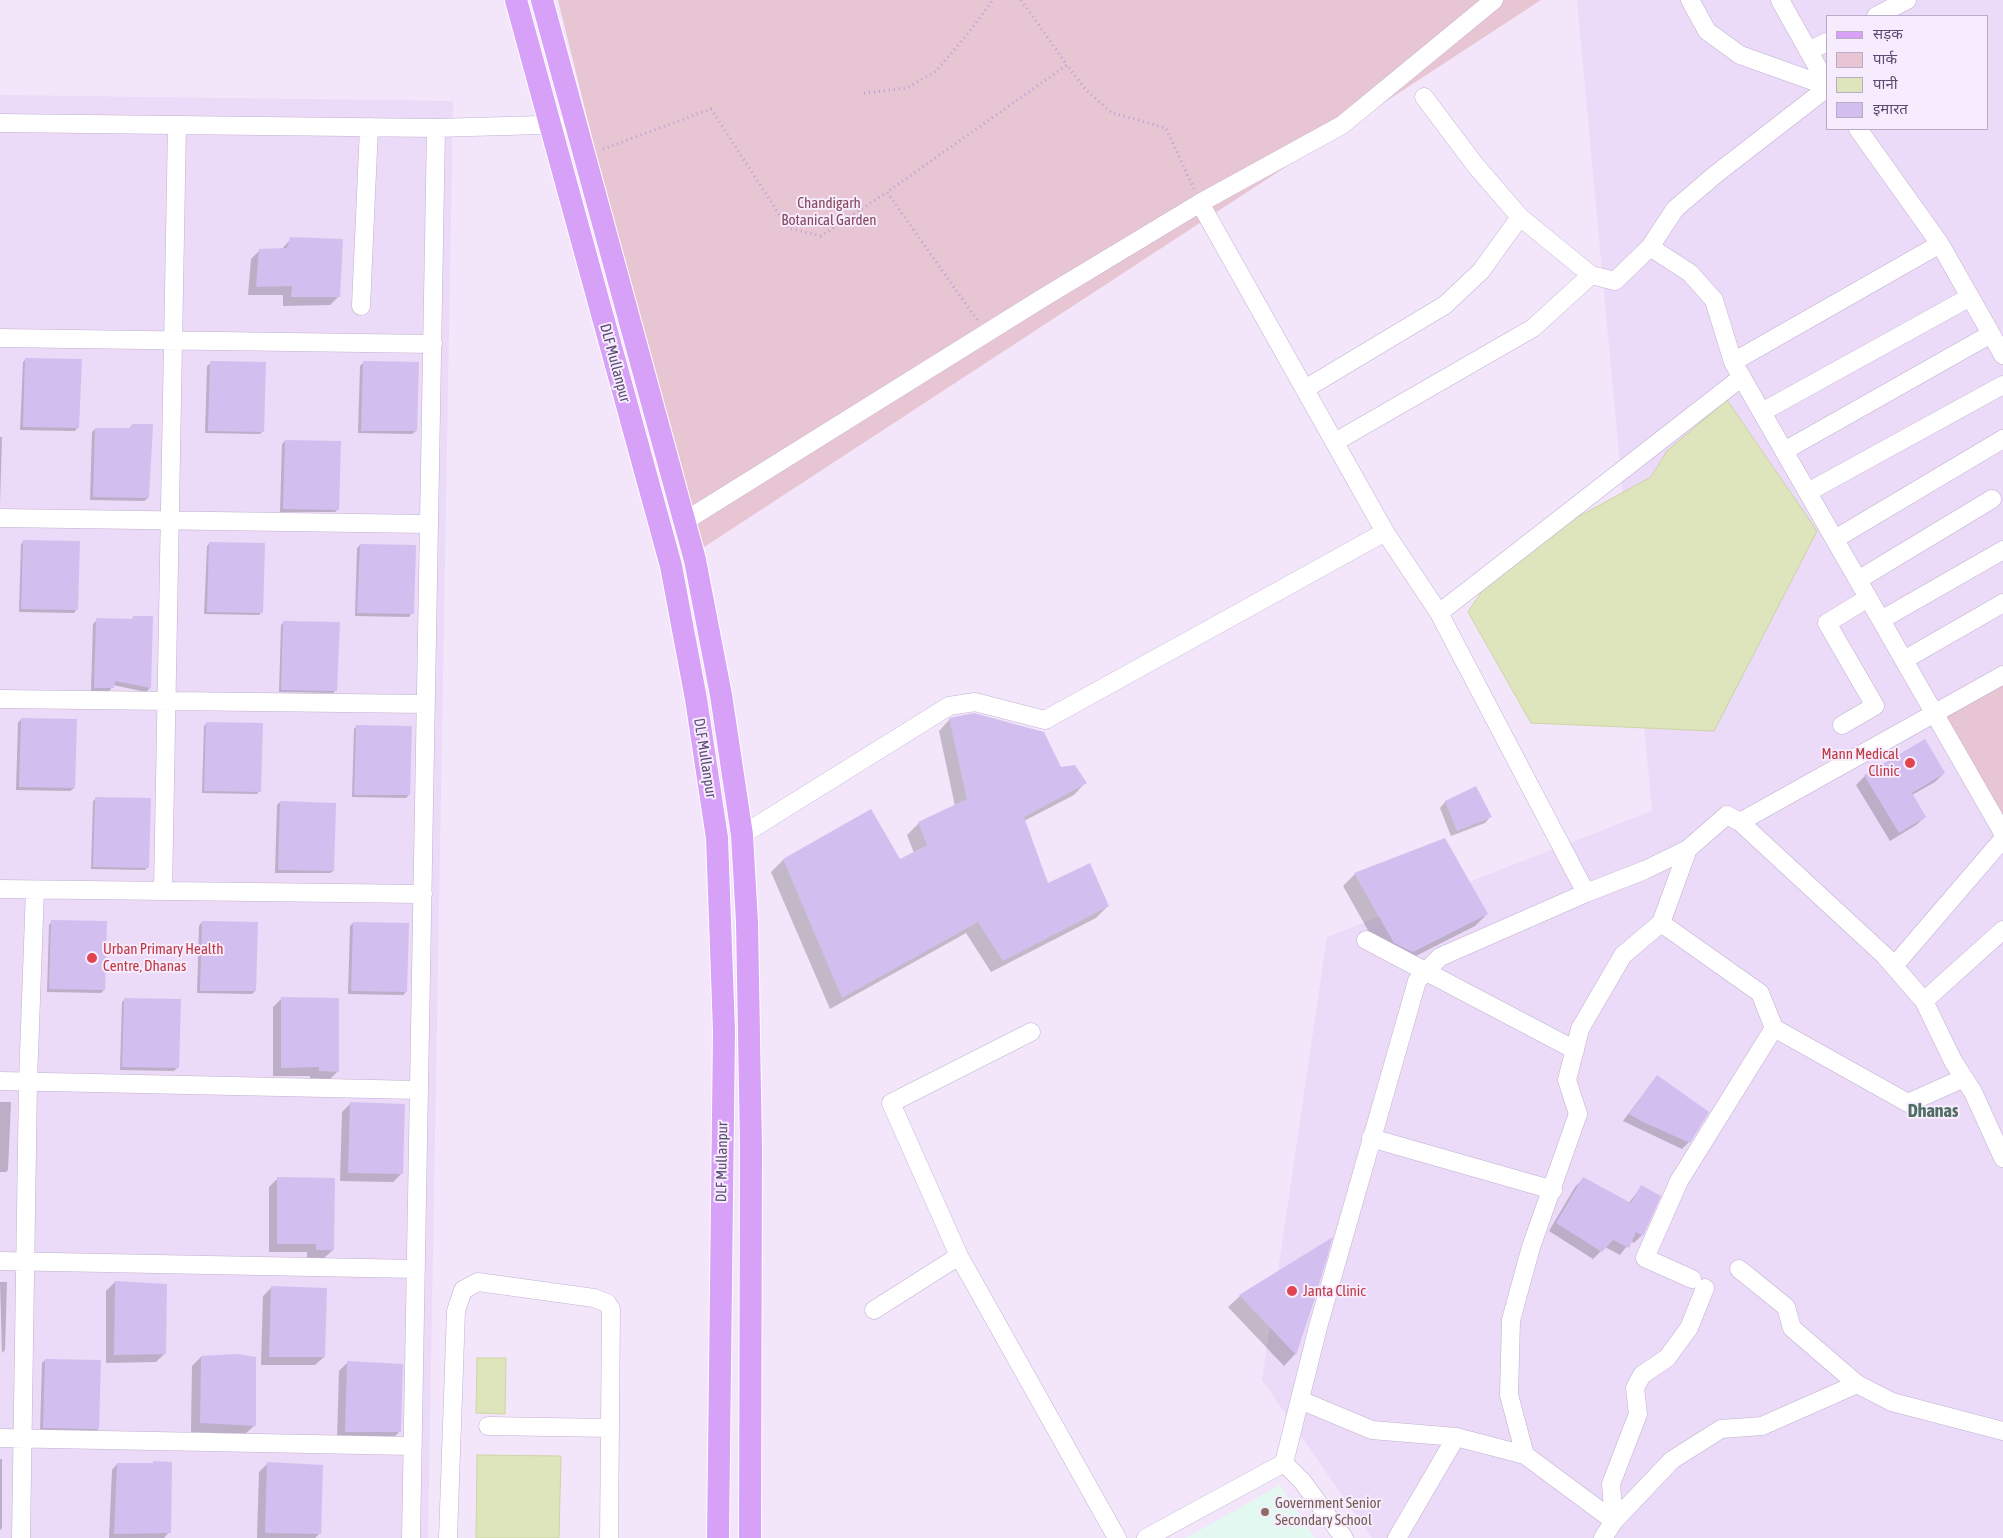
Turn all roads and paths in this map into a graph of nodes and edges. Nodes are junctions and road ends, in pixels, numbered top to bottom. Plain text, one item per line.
1 (516, 0) edge
2 (542, 0) edge
3 (992, 0) edge
4 (1021, 0) edge
5 (1494, 0) edge
6 (1690, 0) edge
7 (1780, 0) edge
8 (1907, 0) edge
9 (1878, 15) edge
10 (1826, 42) edge
11 (1808, 51) junction
12 (1067, 64) junction
13 (1826, 84) edge
14 (1826, 86) edge
15 (1826, 87) edge
16 (864, 93) dead end
17 (1424, 98) dead end
18 (0, 123) edge
19 (576, 124) junction
20 (177, 125) junction
21 (550, 125) junction
22 (368, 128) junction
23 (436, 128) junction
24 (1859, 130) edge
25 (585, 156) junction
26 (888, 192) junction
27 (1200, 203) junction
28 (1520, 217) junction
29 (1940, 244) junction
30 (1650, 246) junction
31 (1591, 274) junction
32 (1970, 297) junction
33 (361, 306) dead end
34 (985, 333) junction
35 (1991, 334) junction
36 (0, 338) edge
37 (174, 340) junction
38 (432, 344) junction
39 (2003, 355) edge
40 (1738, 369) junction
41 (2003, 386) edge
42 (1305, 389) junction
43 (1762, 412) junction
44 (2003, 439) edge
45 (1335, 442) junction
46 (1784, 451) junction
47 (1808, 492) junction
48 (1992, 499) dead end
49 (0, 518) edge
50 (170, 521) junction
51 (685, 521) junction
52 (429, 524) junction
53 (1386, 532) junction
54 (1834, 538) junction
55 (2003, 550) edge
56 (1858, 580) junction
57 (1868, 598) junction
58 (2003, 603) edge
59 (1439, 613) junction
60 (1881, 620) junction
61 (1904, 660) junction
62 (2003, 674) edge
63 (0, 699) edge
64 (167, 701) junction
65 (426, 704) junction
66 (1934, 713) junction
67 (1842, 724) dead end
68 (1734, 819) junction
69 (2003, 833) edge
70 (742, 835) junction
71 (2003, 838) edge
72 (1688, 849) junction
73 (0, 889) edge
74 (34, 890) junction
75 (164, 891) junction
76 (1586, 893) junction
77 (423, 894) junction
78 (1661, 923) junction
79 (2003, 930) edge
80 (1366, 940) dead end
81 (1894, 966) junction
82 (1426, 972) junction
83 (1924, 1001) junction
84 (1774, 1028) junction
85 (1032, 1032) dead end
86 (1575, 1050) junction
87 (1964, 1078) junction
88 (0, 1081) edge
89 (28, 1081) junction
90 (419, 1090) junction
91 (1371, 1138) junction
92 (2003, 1158) edge
93 (1553, 1190) junction
94 (959, 1256) junction
95 (0, 1260) edge
96 (25, 1261) junction
97 (416, 1269) junction
98 (1738, 1270) dead end
99 (874, 1310) dead end
100 (1856, 1384) junction
101 (1300, 1400) junction
102 (488, 1426) dead end
103 (610, 1428) junction
104 (2003, 1431) edge
105 (1456, 1436) junction
106 (0, 1438) edge
107 (22, 1438) junction
108 (413, 1446) junction
109 (1525, 1454) junction
110 (1284, 1463) junction
111 (1614, 1521) junction
112 (21, 1538) edge
113 (411, 1538) edge
114 (448, 1538) edge
115 (609, 1538) edge
116 (718, 1538) edge
117 (750, 1538) edge
118 (1117, 1538) edge
119 (1146, 1538) edge
120 (1344, 1538) edge
121 (1397, 1538) edge
122 (1603, 1538) edge

1 - 21 main road, DLF Mullanpur
2 - 19 main road, DLF Mullanpur
3 - 16 path
4 - 12 path
5 - 27 street
6 - 14 street
7 - 11 street
8 - 9 street
10 - 11 street
11 - 13 street
12 - 26 path
12 - 27 path
15 - 30 street
17 - 28 street
18 - 20 street
19 - 21 street
19 - 25 main road, DLF Mullanpur
20 - 22 street
20 - 37 street
21 - 23 street
21 - 116 main road, DLF Mullanpur
22 - 23 street
22 - 33 street
23 - 38 street
24 - 29 street
25 - 26 path
25 - 51 main road, DLF Mullanpur
26 - 34 path
27 - 34 street
27 - 42 street
28 - 31 street
28 - 42 street
29 - 32 street
29 - 40 street
30 - 31 street
30 - 40 street
31 - 45 street
32 - 35 street
32 - 43 street
34 - 51 street
35 - 39 street
35 - 46 street
36 - 37 street
37 - 38 street
37 - 50 street
38 - 52 street
40 - 43 street
40 - 59 street
41 - 47 street
42 - 45 street
43 - 46 street
44 - 54 street
45 - 53 street
46 - 47 street
47 - 54 street
48 - 56 street
49 - 50 street
50 - 52 street
50 - 64 street
51 - 70 main road, DLF Mullanpur
52 - 65 street
53 - 59 street
53 - 70 street
54 - 56 street
55 - 60 street
56 - 57 street
57 - 60 street
57 - 67 street
58 - 61 street
59 - 76 street
60 - 61 street
61 - 66 street
62 - 66 street
63 - 64 street
64 - 65 street
64 - 75 street
65 - 77 street
66 - 68 street
66 - 69 street
68 - 72 street
68 - 81 street
70 - 117 main road, DLF Mullanpur
71 - 81 street
72 - 76 street
72 - 78 street
73 - 74 street
74 - 75 street
74 - 89 street
75 - 77 street
76 - 82 street
77 - 90 street
78 - 84 street
78 - 86 street
79 - 83 street
80 - 82 street
81 - 83 street
82 - 86 street
82 - 91 street
83 - 87 street
84 - 87 street
84 - 111 street
85 - 94 street
86 - 93 street
87 - 92 street
88 - 89 street
89 - 90 street
89 - 96 street
90 - 97 street
91 - 93 street
91 - 101 street
93 - 109 street
94 - 99 street
94 - 118 street
95 - 96 street
96 - 97 street
96 - 107 street
97 - 108 street
98 - 100 street
100 - 104 street
100 - 111 street
101 - 105 street
101 - 110 street
102 - 103 street
103 - 114 street
103 - 115 street
105 - 109 street
105 - 121 street
106 - 107 street
107 - 108 street
107 - 112 street
108 - 113 street
109 - 111 street
110 - 119 street
110 - 120 street
111 - 122 street

